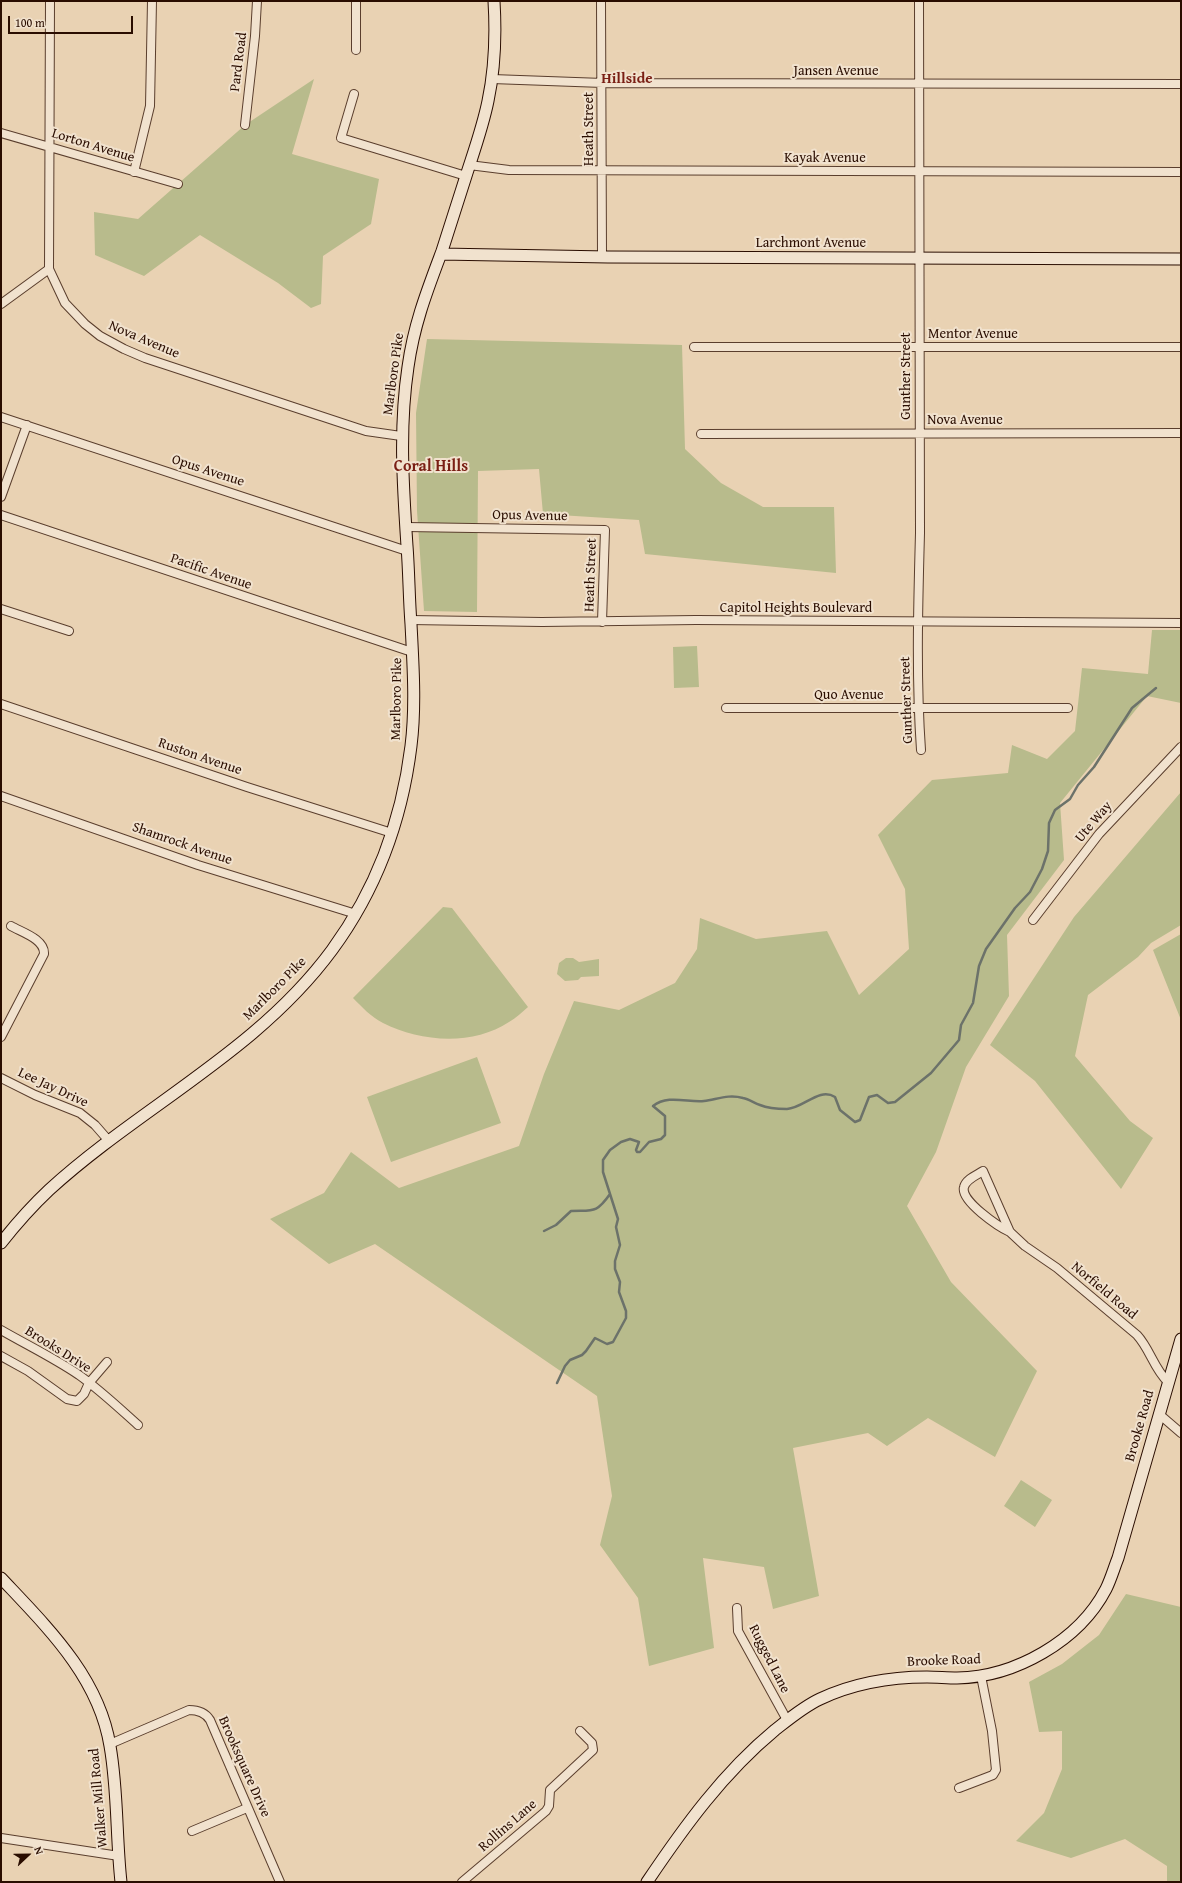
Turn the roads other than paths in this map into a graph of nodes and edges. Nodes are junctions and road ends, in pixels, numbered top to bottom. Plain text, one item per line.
1 (50, 1) edge
2 (152, 1) edge
3 (257, 1) edge
4 (356, 1) edge
5 (494, 1) edge
6 (601, 1) edge
7 (919, 1) edge
8 (356, 50) dead end
9 (492, 79) junction
10 (602, 83) junction
11 (918, 84) junction
12 (1181, 84) edge
13 (354, 94) dead end
14 (245, 125) dead end
15 (1, 134) edge
16 (49, 146) junction
17 (468, 170) junction
18 (602, 170) junction
19 (920, 171) junction
20 (134, 172) junction
21 (1181, 172) edge
22 (178, 184) dead end
23 (441, 254) junction
24 (602, 257) junction
25 (919, 259) junction
26 (1181, 259) edge
27 (49, 270) junction
28 (1, 304) edge
29 (694, 347) dead end
30 (919, 347) junction
31 (1181, 347) edge
32 (1, 417) edge
33 (27, 425) junction
34 (919, 433) junction
35 (1181, 433) edge
36 (701, 434) dead end
37 (402, 436) junction
38 (1, 497) edge
39 (1, 515) edge
40 (406, 527) junction
41 (606, 530) joint
42 (407, 551) junction
43 (1, 609) edge
44 (410, 620) junction
45 (918, 621) junction
46 (602, 622) junction
47 (1181, 623) edge
48 (69, 632) dead end
49 (412, 652) junction
50 (1, 704) edge
51 (726, 708) dead end
52 (918, 708) junction
53 (1068, 708) dead end
54 (1181, 747) edge
55 (921, 750) dead end
56 (1, 796) edge
57 (392, 833) junction
58 (356, 914) junction
59 (1033, 920) dead end
60 (11, 926) dead end
61 (1, 1037) edge
62 (1, 1078) edge
63 (109, 1142) junction
64 (1010, 1232) junction
65 (1, 1243) edge
66 (1, 1330) edge
67 (1181, 1338) edge
68 (1, 1356) edge
69 (107, 1362) dead end
70 (1168, 1382) junction
71 (89, 1383) junction
72 (1159, 1414) junction
73 (138, 1425) dead end
74 (1181, 1433) edge
75 (1, 1578) edge
76 (736, 1608) dead end
77 (981, 1676) junction
78 (787, 1720) junction
79 (580, 1731) dead end
80 (110, 1744) junction
81 (959, 1788) dead end
82 (247, 1808) junction
83 (192, 1831) dead end
84 (1, 1838) edge
85 (118, 1856) junction
86 (122, 1882) edge
87 (280, 1882) edge
88 (462, 1882) edge
89 (647, 1882) edge

1 - 16 street, Nova Avenue
2 - 20 street
3 - 14 street, Pard Road
4 - 8 street
5 - 9 street, Marlboro Pike
6 - 10 street, Heath Street
7 - 11 street, Gunther Street
9 - 10 street, Jansen Avenue
9 - 17 street, Marlboro Pike
10 - 11 street, Jansen Avenue
10 - 18 street, Heath Street
11 - 12 street, Jansen Avenue
11 - 19 street, Gunther Street
13 - 17 street, Kayak Avenue
15 - 16 street, Lorton Avenue
16 - 20 street, Lorton Avenue
16 - 27 street, Nova Avenue
17 - 18 street, Kayak Avenue
17 - 23 street, Marlboro Pike
18 - 19 street, Kayak Avenue
18 - 24 street, Heath Street
19 - 21 street, Kayak Avenue
19 - 25 street, Gunther Street
20 - 22 street, Lorton Avenue
23 - 24 street, Larchmont Avenue
23 - 37 street, Marlboro Pike
24 - 25 street, Larchmont Avenue
25 - 26 street, Larchmont Avenue
25 - 30 street, Gunther Street
27 - 28 street
27 - 37 street, Nova Avenue
29 - 30 street, Mentor Avenue
30 - 31 street, Mentor Avenue
30 - 34 street, Gunther Street
32 - 33 street, Opus Avenue
33 - 38 street
33 - 42 street, Opus Avenue
34 - 35 street, Nova Avenue
34 - 36 street, Nova Avenue
34 - 45 street, Gunther Street
37 - 40 street, Marlboro Pike
39 - 49 street, Pacific Avenue
40 - 41 street, Opus Avenue
40 - 42 street, Marlboro Pike
41 - 46 street, Heath Street
42 - 44 street, Marlboro Pike
43 - 48 street
44 - 46 street, Capitol Heights Boulevard
44 - 49 street, Marlboro Pike
45 - 46 street, Capitol Heights Boulevard
45 - 47 street, Capitol Heights Boulevard
45 - 52 street, Gunther Street
49 - 57 street, Marlboro Pike
50 - 57 street, Ruston Avenue
51 - 52 street, Quo Avenue
52 - 53 street, Quo Avenue
52 - 55 street, Gunther Street
54 - 59 street, Ute Way
56 - 58 street, Shamrock Avenue
57 - 58 street, Marlboro Pike
58 - 63 street, Marlboro Pike
60 - 61 street
62 - 63 street, Lee Jay Drive
63 - 65 street, Marlboro Pike
64 - 64 street, Norfield Road
64 - 70 street, Norfield Road
66 - 71 street, Brooks Drive
67 - 70 street, Brooke Road
68 - 71 street, Brooks Drive
69 - 71 street
70 - 72 street, Brooke Road
71 - 73 street
72 - 74 street
72 - 77 street, Brooke Road
75 - 80 street, Walker Mill Road
76 - 78 street, Rugged Lane
77 - 78 street, Brooke Road
77 - 81 street
78 - 89 street, Brooke Road
79 - 88 street, Rollins Lane
80 - 82 street, Brooksquare Drive
80 - 85 street, Walker Mill Road
82 - 83 street
82 - 87 street, Brooksquare Drive
84 - 85 street
85 - 86 street, Walker Mill Road

